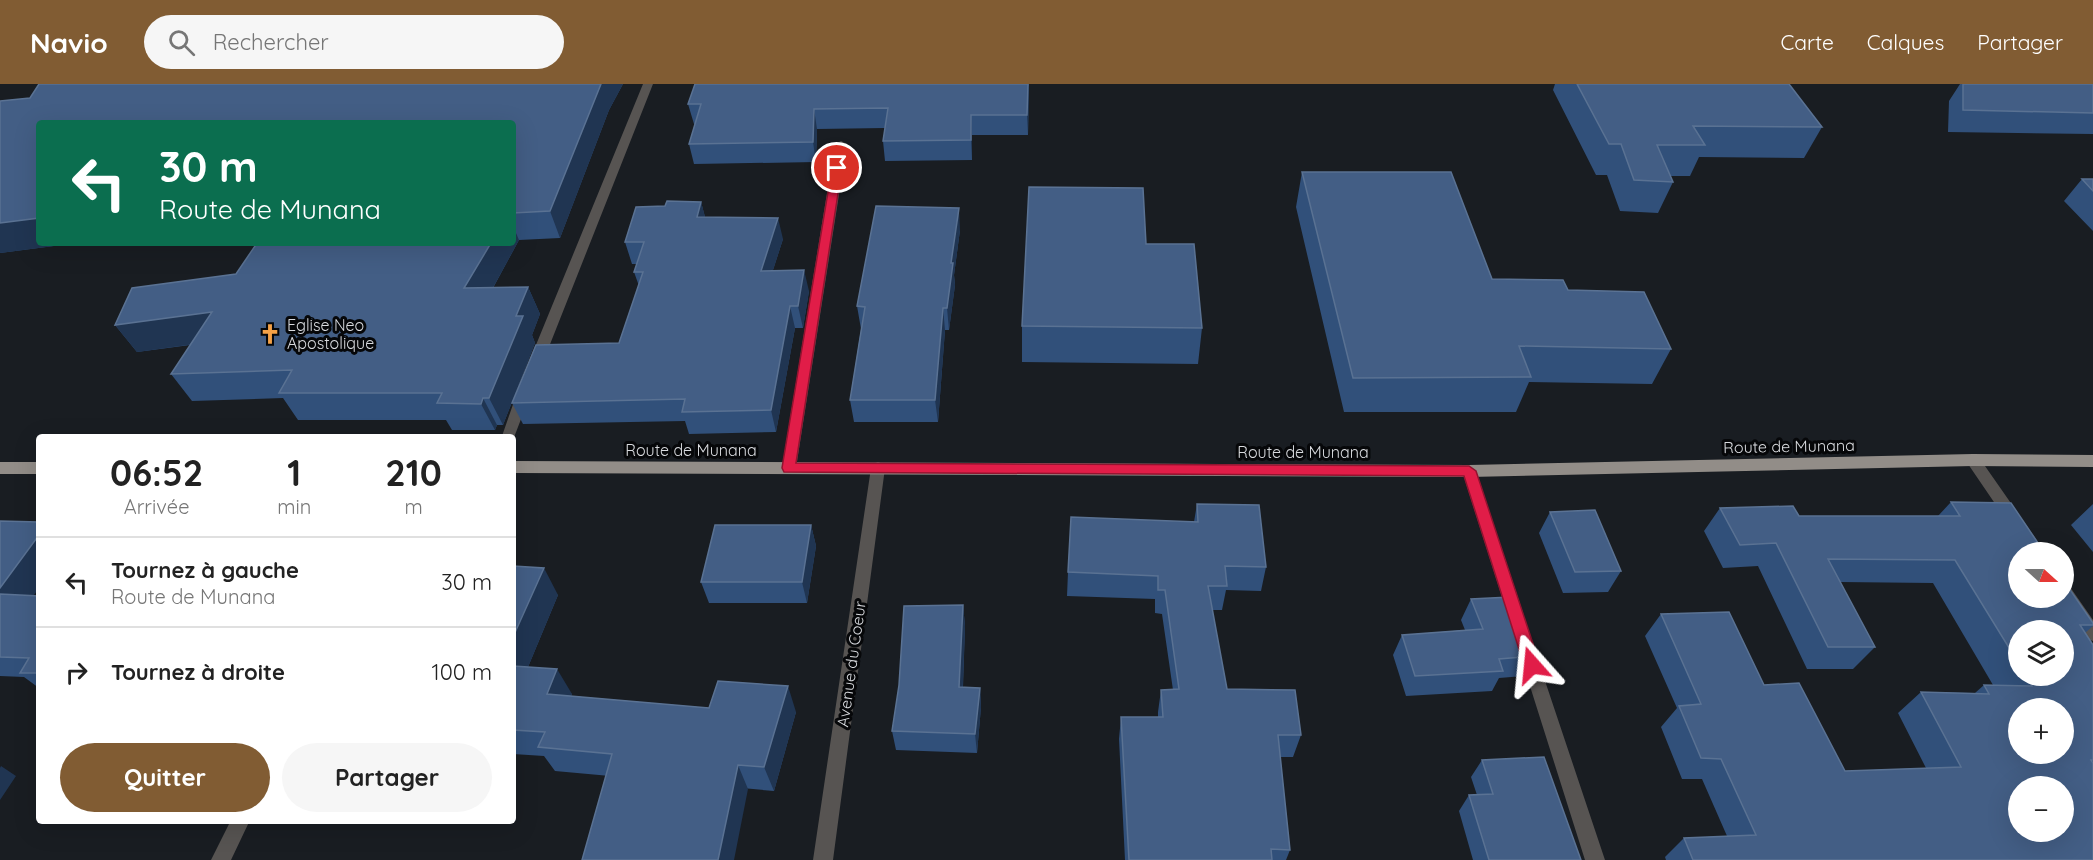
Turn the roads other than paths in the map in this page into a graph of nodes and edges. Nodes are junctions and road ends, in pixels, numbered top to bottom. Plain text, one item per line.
1 (648, 84) edge
2 (841, 144) dead end
3 (510, 434) edge
4 (1973, 460) junction
5 (2093, 461) edge
6 (516, 467) edge
7 (0, 468) edge
8 (36, 468) edge
9 (789, 468) junction
10 (878, 468) junction
11 (1469, 471) junction
12 (2030, 542) edge
13 (2074, 606) edge
14 (2093, 634) edge
15 (239, 824) edge
16 (221, 860) edge
17 (823, 860) edge
18 (1595, 860) edge

1 - 3 street
2 - 9 street
4 - 5 main road, Route de Munana
4 - 11 main road, Route de Munana
4 - 12 street
6 - 9 main road, Route de Munana
7 - 8 main road
9 - 10 main road, Route de Munana
10 - 11 main road, Route de Munana
10 - 17 street, Avenue du Coeur
11 - 18 street
13 - 14 street
15 - 16 street

